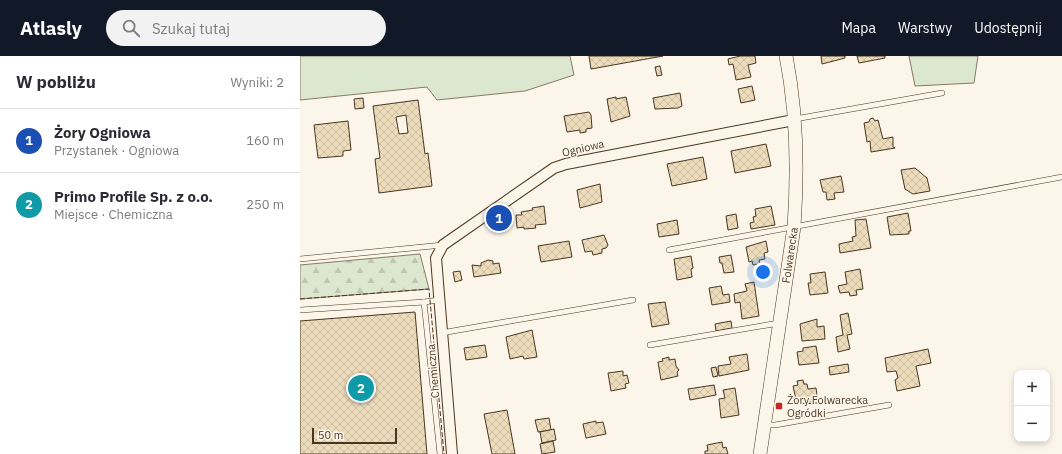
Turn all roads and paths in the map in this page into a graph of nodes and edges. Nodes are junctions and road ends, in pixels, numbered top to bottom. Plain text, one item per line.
1 (786, 56) edge
2 (942, 93) dead end
3 (794, 120) junction
4 (1062, 177) edge
5 (794, 226) junction
6 (443, 245) junction
7 (669, 250) dead end
8 (300, 259) edge
9 (439, 300) junction
10 (633, 300) dead end
11 (424, 302) junction
12 (300, 310) edge
13 (780, 323) junction
14 (441, 333) junction
15 (650, 346) dead end
16 (889, 405) dead end
17 (764, 425) junction
18 (440, 454) edge
19 (452, 454) edge
20 (760, 454) edge

1 - 3 street, Folwarecka
2 - 3 lane
3 - 5 street, Folwarecka
3 - 6 street, Ogniowa
4 - 5 lane
5 - 7 lane
5 - 13 street, Folwarecka
6 - 8 lane
6 - 9 street, Chemiczna
9 - 11 lane
9 - 14 street, Chemiczna
10 - 14 lane
11 - 12 lane
11 - 18 lane
13 - 15 lane
13 - 17 street, Folwarecka
14 - 19 street, Chemiczna
16 - 17 lane
17 - 20 street, Folwarecka

